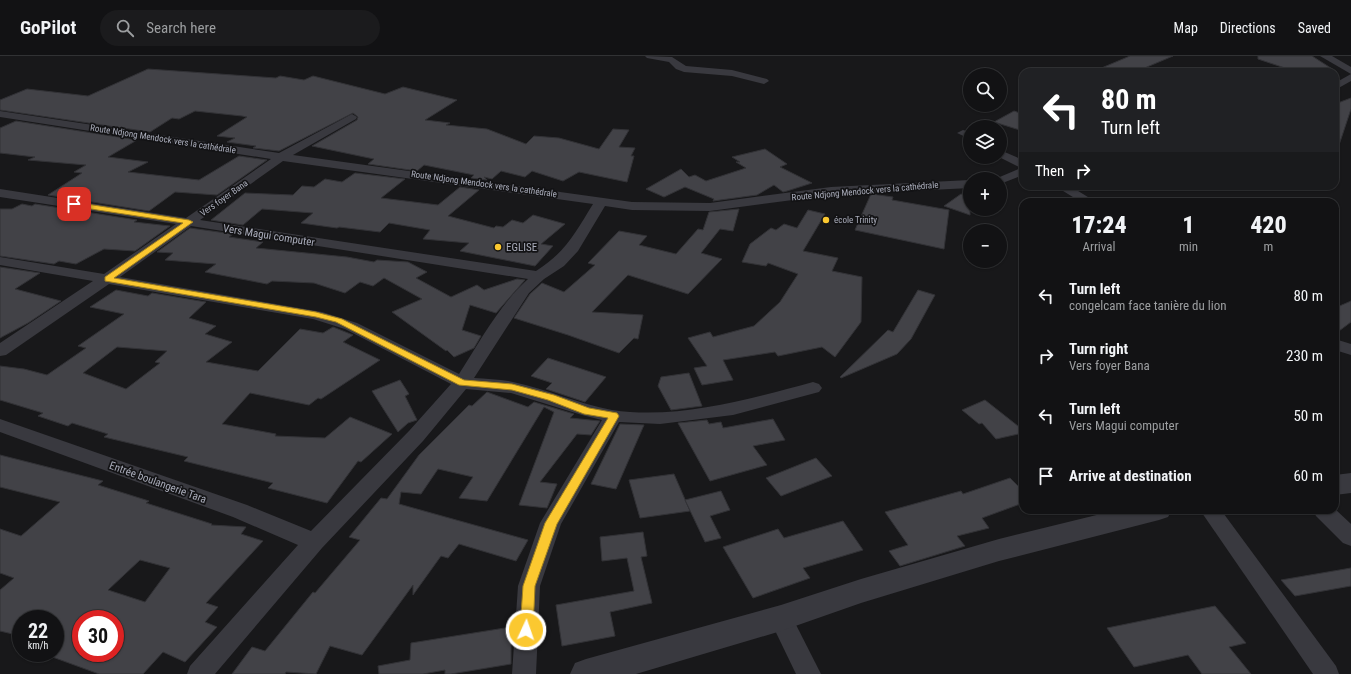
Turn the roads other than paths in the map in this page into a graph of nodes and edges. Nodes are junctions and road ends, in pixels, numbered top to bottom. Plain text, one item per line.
1 (650, 56) edge
2 (1325, 56) edge
3 (1351, 71) edge
4 (1351, 77) edge
5 (764, 82) dead end
6 (1339, 84) edge
7 (0, 114) edge
8 (352, 117) dead end
9 (1007, 157) edge
10 (281, 158) junction
11 (1019, 163) edge
12 (1019, 173) edge
13 (1007, 177) edge
14 (963, 184) edge
15 (1068, 190) edge
16 (0, 193) edge
17 (1083, 198) edge
18 (601, 202) junction
19 (189, 222) junction
20 (0, 261) edge
21 (539, 276) junction
22 (108, 279) junction
23 (1339, 346) edge
24 (1351, 350) edge
25 (0, 351) edge
26 (462, 383) junction
27 (813, 388) dead end
28 (614, 416) junction
29 (0, 425) edge
30 (1351, 483) edge
31 (1339, 484) edge
32 (1143, 514) edge
33 (1213, 514) edge
34 (1327, 514) edge
35 (1351, 537) edge
36 (314, 542) junction
37 (781, 618) junction
38 (200, 674) edge
39 (524, 674) edge
40 (586, 674) edge
41 (810, 674) edge
42 (1327, 674) edge

1 - 5 street
2 - 3 street
4 - 6 street
7 - 10 street, Route Ndjong Mendock vers la cathédrale
8 - 10 street, Vers foyer Bana
9 - 11 street
10 - 18 street, Route Ndjong Mendock vers la cathédrale
10 - 19 street, Vers foyer Bana
12 - 13 street
14 - 18 street, Route Ndjong Mendock vers la cathédrale
15 - 17 street
16 - 19 street, Vers Magui computer
18 - 21 street
19 - 21 street, Vers Magui computer
19 - 22 street, Vers foyer Bana
20 - 22 street
21 - 26 street
22 - 25 street, Vers foyer Bana
22 - 26 street
23 - 24 street
26 - 28 street
26 - 36 street
27 - 28 street
28 - 39 street
29 - 36 street, Entrée boulangerie Tara
30 - 31 street
32 - 37 street
33 - 42 street
34 - 35 street
36 - 38 street
37 - 40 street
37 - 41 street

